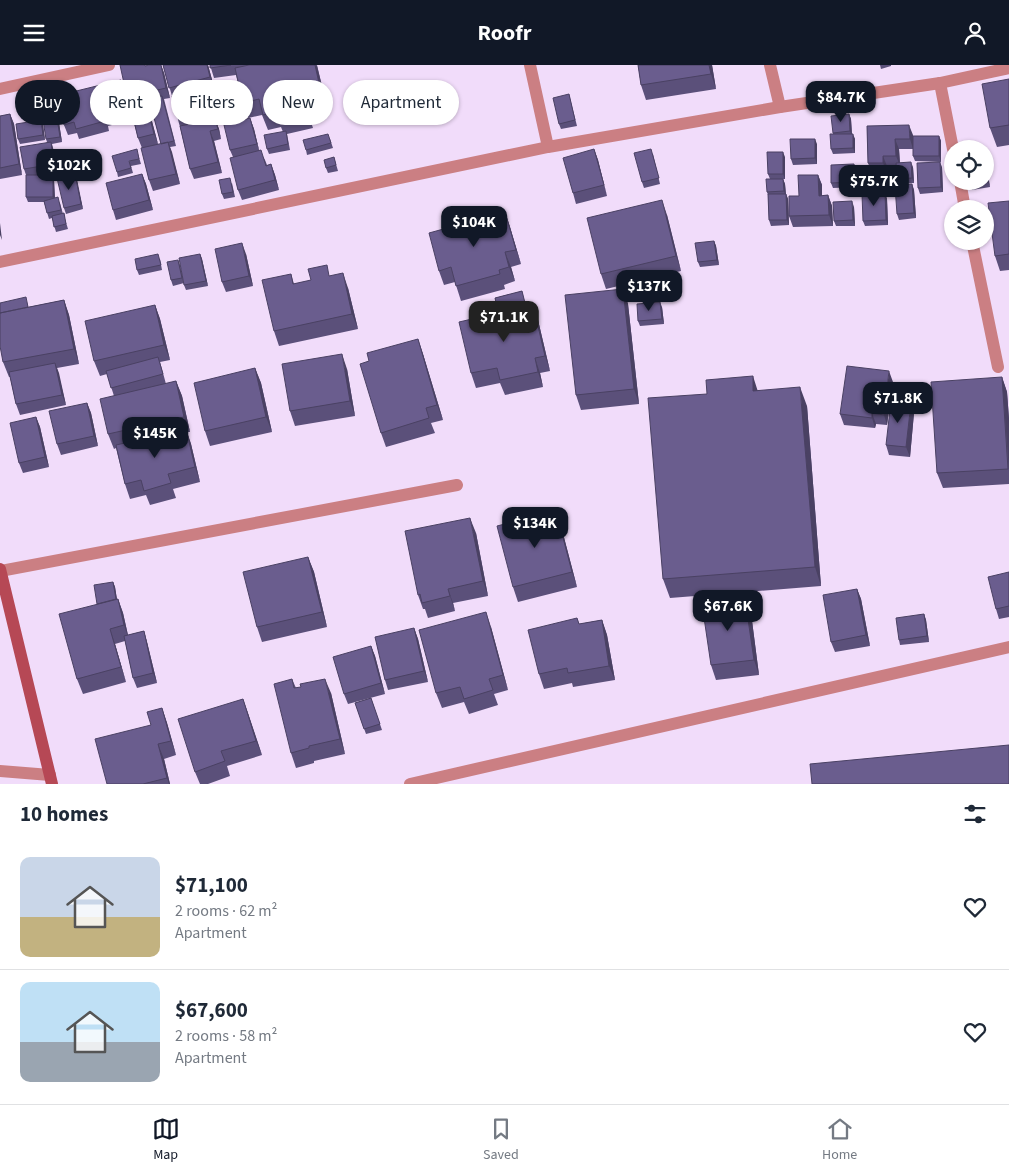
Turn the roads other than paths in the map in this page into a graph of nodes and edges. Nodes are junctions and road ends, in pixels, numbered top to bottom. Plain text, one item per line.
1 (109, 65) edge
2 (530, 65) edge
3 (770, 65) edge
4 (1009, 68) edge
5 (940, 83) junction
6 (0, 89) edge
7 (780, 107) junction
8 (951, 140) edge
9 (548, 147) junction
10 (974, 250) edge
11 (0, 262) edge
12 (998, 367) dead end
13 (457, 485) dead end
14 (0, 570) edge
15 (1009, 647) edge
16 (0, 771) edge
17 (51, 780) edge
18 (410, 784) edge

1 - 6 street
2 - 9 street
3 - 7 street
4 - 5 street
5 - 7 street
5 - 8 street
7 - 9 street
9 - 11 street
10 - 12 street
13 - 14 street
14 - 17 street
15 - 18 street
16 - 17 street

